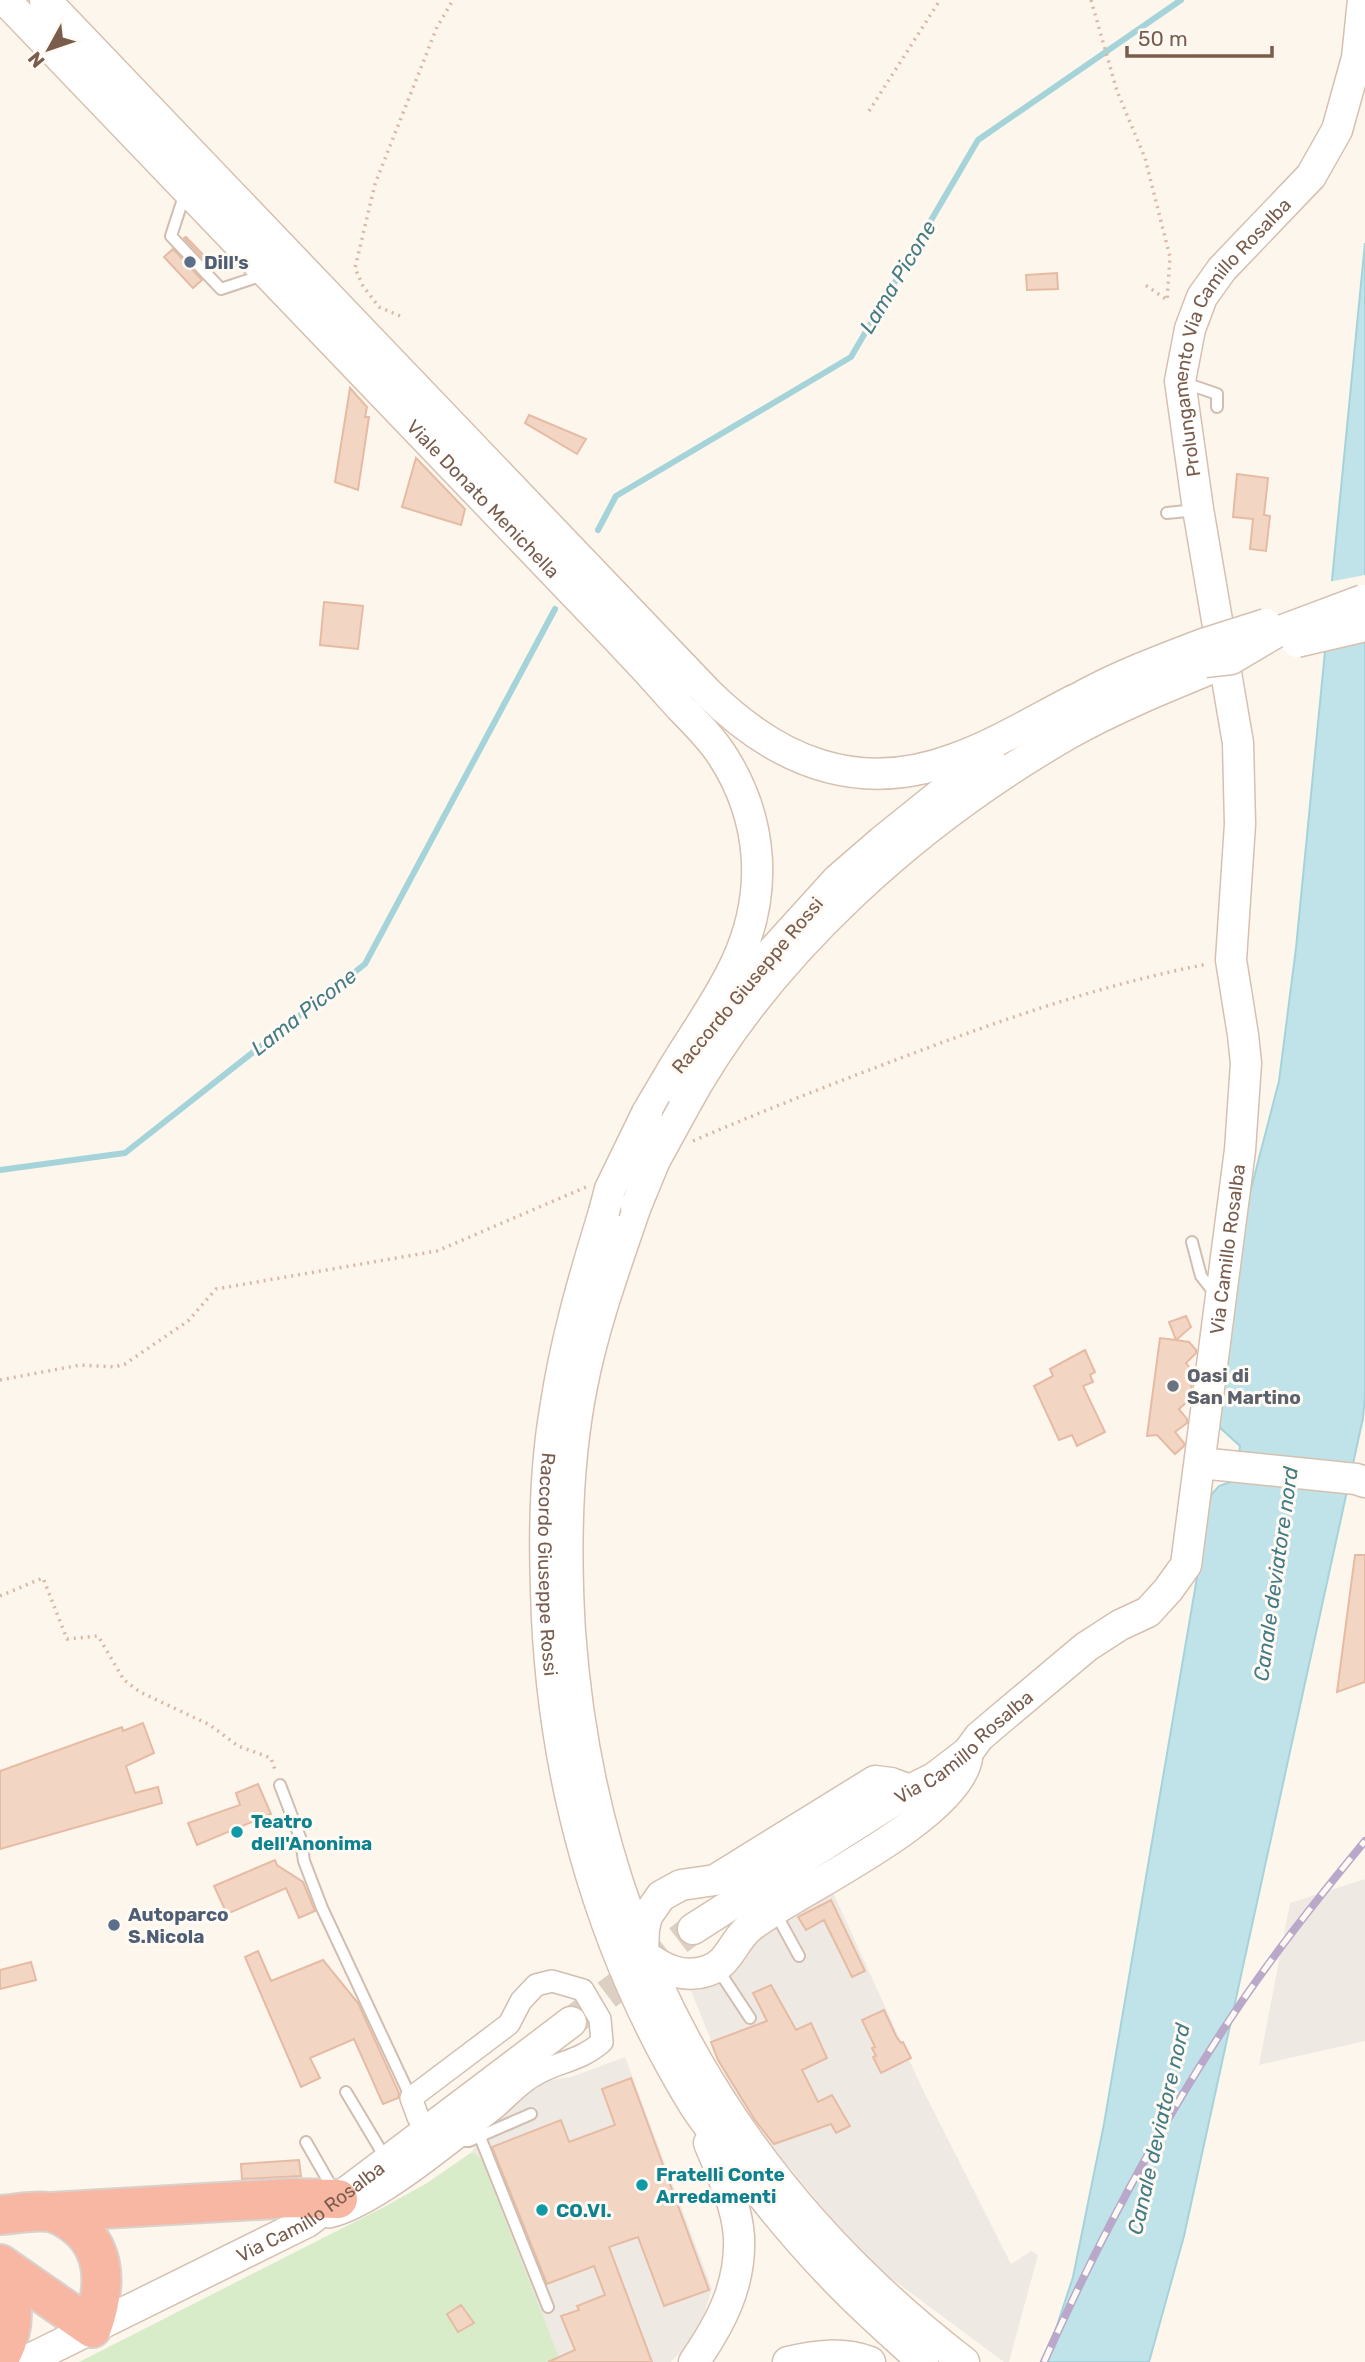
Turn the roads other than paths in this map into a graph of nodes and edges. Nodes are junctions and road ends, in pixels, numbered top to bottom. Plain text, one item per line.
1 (5, 0) edge
2 (45, 0) edge
3 (1363, 0) edge
4 (186, 191) junction
5 (277, 271) junction
6 (1180, 381) junction
7 (1217, 407) dead end
8 (1198, 509) junction
9 (1167, 513) dead end
10 (1364, 608) edge
11 (1211, 659) junction
12 (1230, 693) joint
13 (1074, 700) junction
14 (673, 1069) junction
15 (1192, 1242) dead end
16 (1220, 1300) junction
17 (568, 1336) junction
18 (576, 1421) junction
19 (1200, 1463) junction
20 (1361, 1481) edge
21 (546, 1486) junction
22 (968, 1752) junction
23 (280, 1785) road end
24 (910, 1790) junction
25 (774, 1910) junction
26 (693, 1929) tunnel mouth
27 (643, 1954) junction
28 (799, 1956) dead end
29 (717, 1968) junction
30 (750, 2018) dead end
31 (571, 2022) tunnel mouth
32 (346, 2092) dead end
33 (411, 2098) junction
34 (695, 2107) junction
35 (531, 2114) dead end
36 (439, 2136) junction
37 (480, 2137) junction
38 (306, 2142) dead end
39 (387, 2161) junction
40 (338, 2199) junction
41 (51, 2212) junction
42 (0, 2215) edge
43 (307, 2221) junction
44 (0, 2264) edge
45 (548, 2307) dead end
46 (92, 2328) junction
47 (0, 2357) edge
48 (24, 2362) edge
49 (695, 2362) edge
50 (788, 2362) edge
51 (870, 2362) edge
52 (923, 2362) edge
53 (964, 2362) edge

1 - 4 main road, Viale Donato Menichella
2 - 5 main road, Viale Donato Menichella
3 - 6 main road, Prolungamento Via Camillo Rosalba
4 - 5 main road, Viale Donato Menichella
4 - 5 lane
5 - 13 main road, Viale Donato Menichella
5 - 14 main road, Viale Donato Menichella
6 - 7 lane
6 - 8 main road, Prolungamento Via Camillo Rosalba
8 - 9 lane
8 - 12 main road, Prolungamento Via Camillo Rosalba
10 - 11 main road, bridge
11 - 13 main road, Raccordo Giuseppe Rossi
11 - 18 main road, bridge
12 - 16 main road, Via Camillo Rosalba
13 - 14 main road, Raccordo Giuseppe Rossi
14 - 17 main road, Raccordo Giuseppe Rossi, bridge
15 - 16 lane
16 - 19 main road, Via Camillo Rosalba
17 - 18 main road
17 - 21 main road, Raccordo Giuseppe Rossi
18 - 21 main road
18 - 27 main road
19 - 20 main road
19 - 22 main road, Via Camillo Rosalba
21 - 34 main road, Raccordo Giuseppe Rossi
22 - 24 main road, Via Camillo Rosalba
22 - 25 main road
23 - 33 lane
24 - 26 main road, Via Camillo Rosalba
24 - 27 main road
25 - 28 lane
25 - 29 main road
27 - 29 main road
27 - 53 main road
29 - 30 lane
31 - 36 main road, Via Camillo Rosalba
32 - 39 lane
33 - 36 street
33 - 36 street
34 - 49 main road
34 - 52 main road, Raccordo Giuseppe Rossi
35 - 37 lane
36 - 37 lane
36 - 39 main road, Via Camillo Rosalba
36 - 43 street
37 - 45 lane
38 - 40 lane
39 - 40 main road, Via Camillo Rosalba
40 - 41 highway
40 - 43 main road, Via Camillo Rosalba
41 - 42 highway
41 - 46 highway
43 - 46 main road, Via Camillo Rosalba
44 - 46 highway
44 - 47 highway
46 - 48 main road, Via Camillo Rosalba
50 - 51 main road

